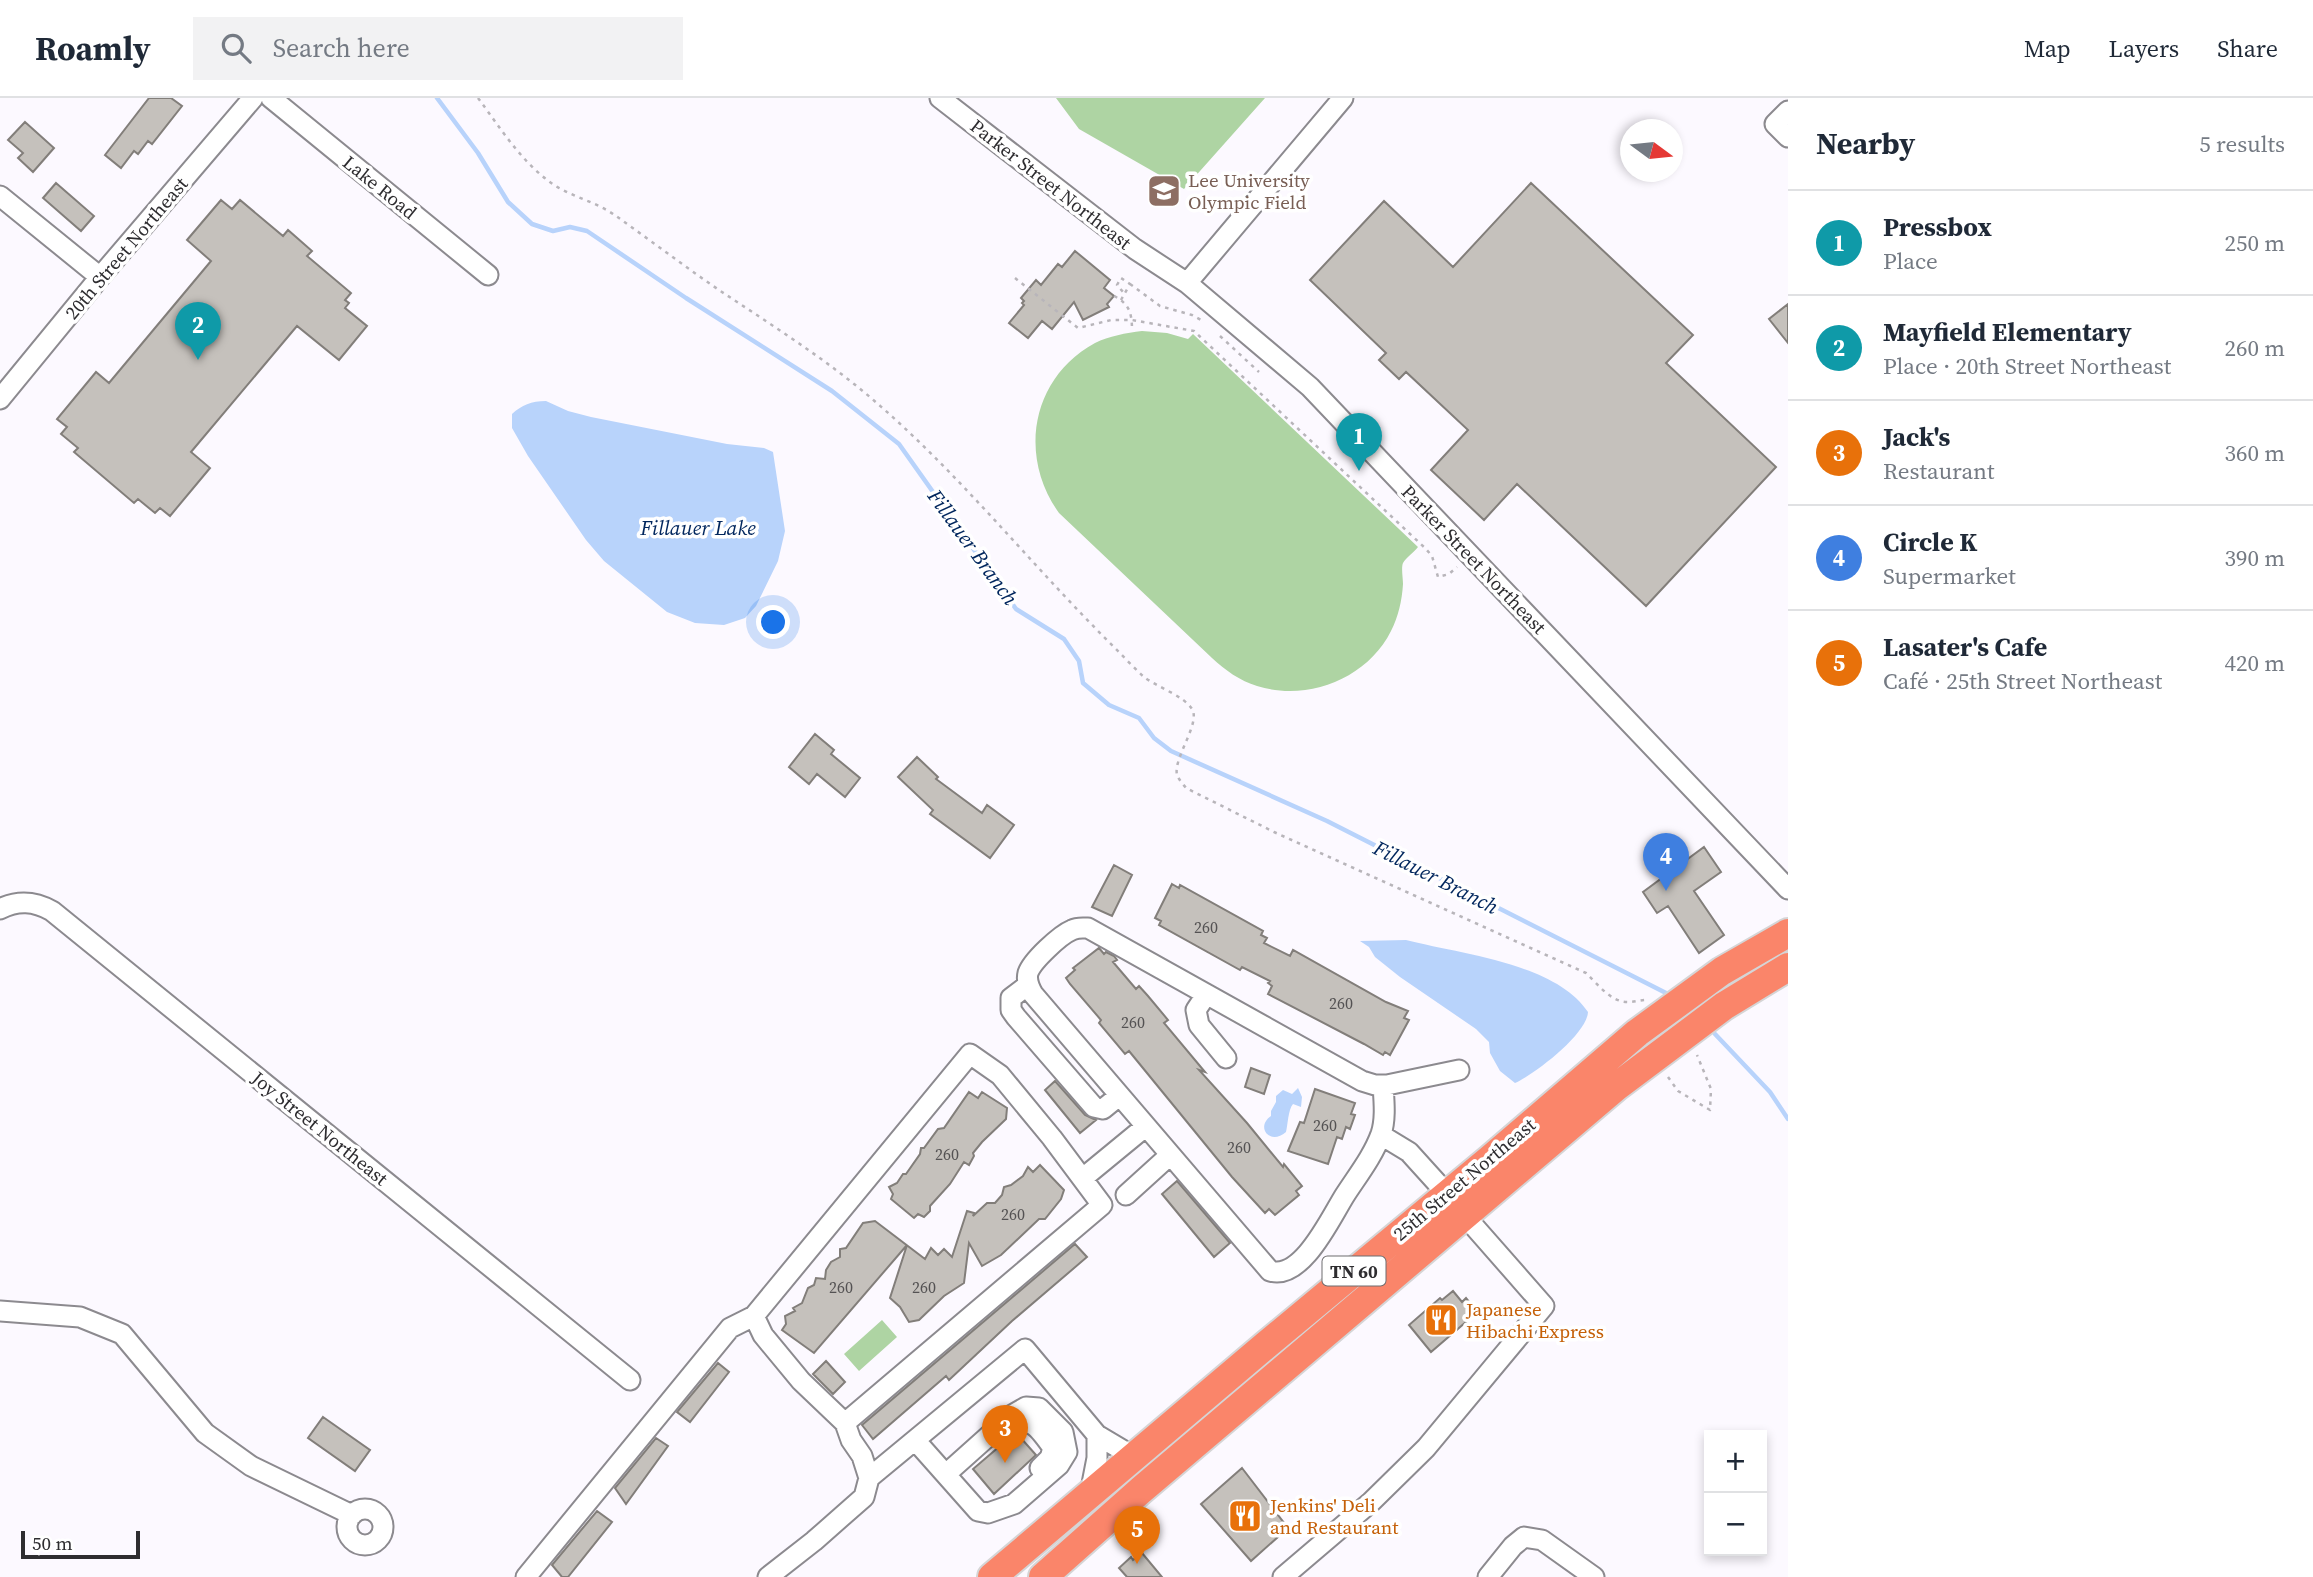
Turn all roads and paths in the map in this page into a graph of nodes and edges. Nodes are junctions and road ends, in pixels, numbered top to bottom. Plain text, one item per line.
1 (253, 98) edge
2 (271, 98) edge
3 (478, 98) edge
4 (940, 98) edge
5 (1343, 98) edge
6 (1788, 111) edge
7 (1788, 137) edge
8 (0, 196) edge
9 (488, 275) dead end
10 (100, 277) junction
11 (1015, 278) dead end
12 (1187, 283) junction
13 (1130, 284) junction
14 (1124, 293) junction
15 (1114, 296) dead end
16 (1121, 300) junction
17 (1132, 320) junction
18 (1209, 326) dead end
19 (1132, 331) dead end
20 (1219, 335) dead end
21 (1259, 372) dead end
22 (0, 399) edge
23 (1453, 562) dead end
24 (1788, 889) edge
25 (0, 909) edge
26 (1788, 933) edge
27 (1788, 967) edge
28 (1028, 985) junction
29 (1206, 995) junction
30 (1647, 1000) dead end
31 (1693, 1050) dead end
32 (1657, 1057) junction
33 (1226, 1058) dead end
34 (1459, 1070) dead end
35 (1383, 1085) junction
36 (1119, 1096) junction
37 (1145, 1127) junction
38 (1381, 1135) junction
39 (1169, 1156) junction
40 (1083, 1178) junction
41 (1447, 1194) junction
42 (1126, 1195) dead end
43 (1465, 1216) junction
44 (0, 1311) edge
45 (754, 1317) junction
46 (630, 1380) dead end
47 (845, 1423) junction
48 (1097, 1435) junction
49 (915, 1440) junction
50 (1134, 1457) junction
51 (952, 1468) junction
52 (869, 1478) junction
53 (1090, 1494) junction
54 (352, 1515) dead end
55 (526, 1577) edge
56 (768, 1577) edge
57 (992, 1577) edge
58 (1043, 1577) edge
59 (1283, 1577) edge
60 (1488, 1577) edge
61 (1594, 1577) edge

1 - 10 street, 20th Street Northeast
2 - 9 street, Lake Road
3 - 30 path
4 - 12 street, Parker Street Northeast
5 - 12 street
6 - 7 street
8 - 10 street
10 - 22 street, 20th Street Northeast
11 - 17 path
12 - 24 street, Parker Street Northeast
13 - 14 path
13 - 14 path
13 - 18 path
14 - 16 path
15 - 16 path
16 - 17 path
17 - 19 path
17 - 23 path
20 - 21 path
25 - 46 street, Joy Street Northeast
26 - 41 highway, 25th Street Northeast / TN 60
27 - 32 highway, 25th Street Northeast / TN 60
28 - 29 street
28 - 36 street
28 - 36 street
29 - 33 street
29 - 35 street
31 - 32 path
32 - 43 highway, 25th Street Northeast / TN 60
34 - 35 street
35 - 38 street
36 - 37 street
37 - 39 street
37 - 40 street
38 - 39 street
38 - 41 street
39 - 42 street
40 - 45 street
40 - 47 street
41 - 50 highway, 25th Street Northeast / TN 60
43 - 58 highway, 25th Street Northeast / TN 60
43 - 59 street
44 - 54 street
45 - 47 street
45 - 55 street
47 - 52 street
48 - 49 street
48 - 50 street
48 - 53 street
49 - 51 street
49 - 52 street
50 - 53 highway, 25th Street Northeast / TN 60
51 - 51 street
52 - 56 street
53 - 57 highway, 25th Street Northeast / TN 60
60 - 61 street

